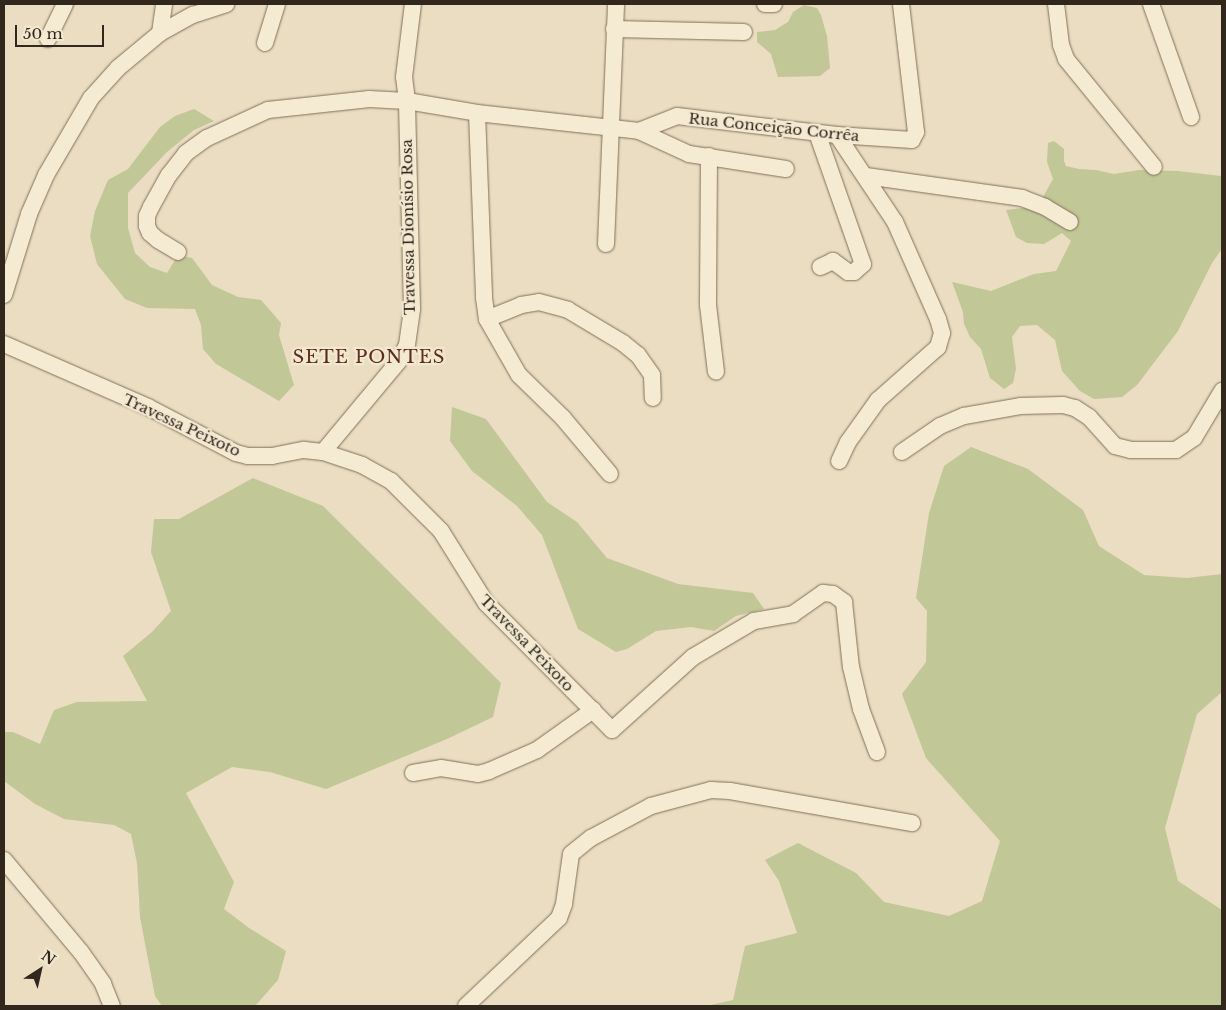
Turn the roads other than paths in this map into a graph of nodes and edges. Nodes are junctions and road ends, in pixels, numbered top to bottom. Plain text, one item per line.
1 (65, 4) edge
2 (164, 4) edge
3 (226, 4) edge
4 (277, 4) edge
5 (413, 4) edge
6 (616, 4) edge
7 (765, 4) edge
8 (774, 4) edge
9 (901, 4) edge
10 (1056, 4) edge
11 (1151, 4) edge
12 (614, 29) junction
13 (744, 32) dead end
14 (160, 33) junction
15 (48, 39) dead end
16 (265, 43) dead end
17 (407, 101) junction
18 (477, 113) junction
19 (1191, 117) dead end
20 (612, 127) junction
21 (639, 131) junction
22 (817, 133) junction
23 (837, 135) junction
24 (709, 156) junction
25 (1154, 167) dead end
26 (786, 169) dead end
27 (866, 176) junction
28 (1070, 222) dead end
29 (606, 244) dead end
30 (178, 252) dead end
31 (820, 267) dead end
32 (4, 295) edge
33 (487, 318) junction
34 (4, 344) edge
35 (716, 372) dead end
36 (1222, 391) edge
37 (654, 398) dead end
38 (323, 452) junction
39 (902, 452) dead end
40 (839, 461) dead end
41 (610, 474) dead end
42 (593, 710) junction
43 (876, 752) dead end
44 (413, 773) dead end
45 (912, 823) dead end
46 (4, 860) edge
47 (112, 1006) edge
48 (466, 1006) edge

1 - 15 street
2 - 14 street
3 - 14 street
4 - 16 street
5 - 17 street, Travessa Dionísio Rosa
6 - 12 street
7 - 8 street
9 - 23 street, Rua Conceição Corrêa
10 - 25 street
11 - 19 street
12 - 13 street
12 - 20 street
14 - 32 street
17 - 18 street, Rua Conceição Corrêa
17 - 30 street, Rua Conceição Corrêa
17 - 38 street, Travessa Dionísio Rosa
18 - 20 street, Rua Conceição Corrêa
18 - 33 street
20 - 21 street, Rua Conceição Corrêa
20 - 29 street
21 - 22 street, Rua Conceição Corrêa
21 - 24 street, Rua Conceição Corrêa
22 - 23 street, Rua Conceição Corrêa
22 - 31 street
23 - 27 street
24 - 26 street, Rua Conceição Corrêa
24 - 35 street
27 - 28 street
27 - 40 street
33 - 37 street
33 - 41 street
34 - 38 street, Travessa Peixoto
36 - 39 street
38 - 42 street, Travessa Peixoto
42 - 43 street, Travessa Peixoto
42 - 44 street
45 - 48 street
46 - 47 street

